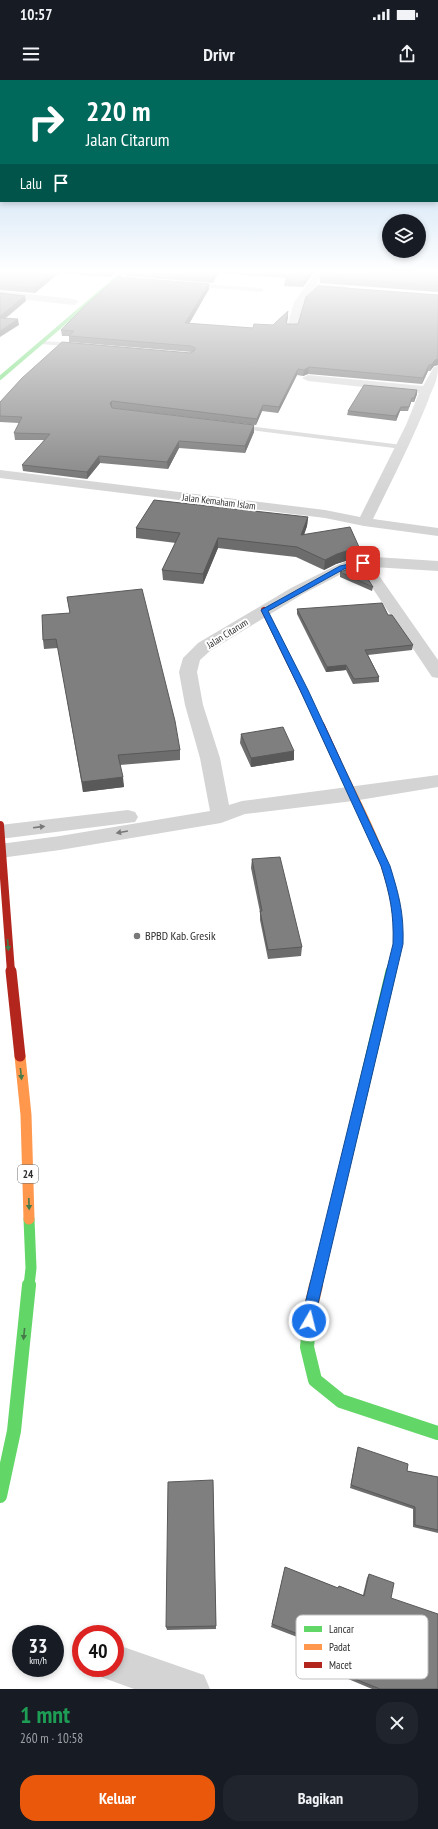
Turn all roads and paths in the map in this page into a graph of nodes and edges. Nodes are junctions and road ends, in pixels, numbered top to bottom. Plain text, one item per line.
1 (38, 346) edge
2 (438, 369) edge
3 (0, 378) edge
4 (308, 378) edge
5 (426, 390) junction
6 (224, 424) edge
7 (402, 447) junction
8 (0, 474) edge
9 (364, 522) junction
10 (438, 532) edge
11 (363, 563) junction
12 (438, 566) edge
13 (264, 610) junction
14 (438, 673) edge
15 (438, 781) edge
16 (353, 794) junction
17 (220, 810) junction
18 (1, 838) edge
19 (438, 1433) edge
20 (0, 1496) edge
21 (124, 1666) edge
22 (190, 1689) edge

1 - 3 main road
2 - 5 street
4 - 5 street
5 - 7 street
6 - 7 lane
7 - 9 street
8 - 9 street, Jalan Kemaham Islam
9 - 10 street, Jalan Kemaham Islam
11 - 12 street, Jalan Citarum
11 - 13 street, Jalan Citarum
11 - 14 street
13 - 16 main road
13 - 17 street, Jalan Citarum
15 - 16 street
16 - 17 street
16 - 19 main road
17 - 18 street
18 -> 20 main road, 24
21 - 22 street

